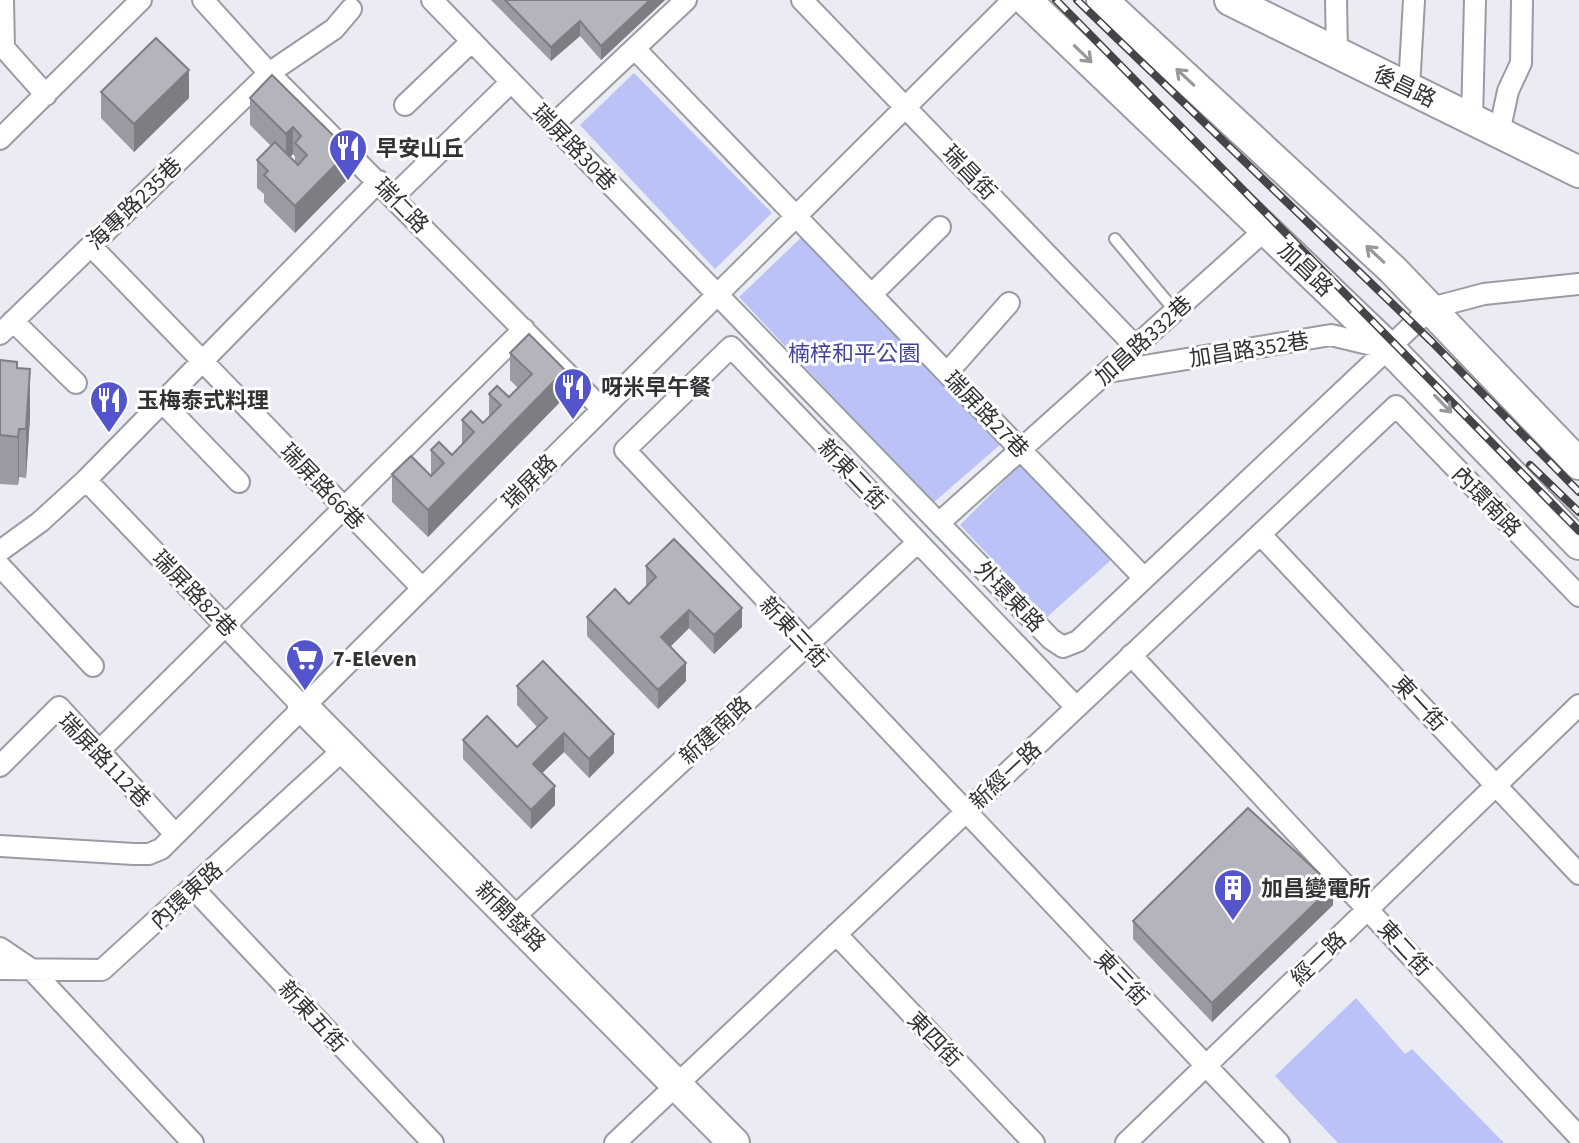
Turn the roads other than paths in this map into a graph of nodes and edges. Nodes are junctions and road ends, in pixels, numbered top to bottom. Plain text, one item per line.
1 (3, 0) edge
2 (141, 0) edge
3 (432, 0) edge
4 (686, 0) edge
5 (802, 0) edge
6 (1013, 0) edge
7 (1026, 0) edge
8 (1102, 0) edge
9 (1230, 0) edge
10 (1336, 0) edge
11 (1414, 0) edge
12 (1475, 0) edge
13 (1522, 0) edge
14 (211, 3) edge
15 (351, 9) dead end
16 (472, 41) junction
17 (635, 49) junction
18 (1337, 53) junction
19 (269, 73) junction
20 (511, 82) junction
21 (1409, 88) junction
22 (46, 95) junction
23 (405, 105) dead end
24 (906, 105) junction
25 (1472, 119) junction
26 (553, 125) junction
27 (1499, 133) junction
28 (0, 139) edge
29 (1579, 172) edge
30 (379, 181) junction
31 (394, 196) junction
32 (797, 215) junction
33 (940, 227) dead end
34 (1265, 230) junction
35 (1115, 239) dead end
36 (91, 246) junction
37 (1579, 284) edge
38 (717, 294) junction
39 (872, 294) junction
40 (1009, 303) dead end
41 (1431, 308) junction
42 (1175, 311) junction
43 (6, 328) edge
44 (524, 329) junction
45 (1135, 346) junction
46 (1389, 348) junction
47 (205, 361) junction
48 (1108, 372) junction
49 (947, 373) junction
50 (76, 383) dead end
51 (163, 403) junction
52 (1396, 406) joint
53 (602, 409) junction
54 (1020, 449) junction
55 (625, 450) joint
56 (1579, 464) edge
57 (86, 480) junction
58 (239, 482) dead end
59 (343, 506) junction
60 (940, 522) junction
61 (1260, 534) junction
62 (918, 542) junction
63 (1579, 544) edge
64 (0, 551) edge
65 (0, 566) edge
66 (1144, 578) junction
67 (422, 588) junction
68 (1579, 596) edge
69 (225, 625) junction
70 (807, 645) junction
71 (1131, 655) junction
72 (93, 666) dead end
73 (1579, 705) edge
74 (303, 707) junction
75 (1076, 707) junction
76 (344, 749) junction
77 (99, 751) junction
78 (0, 766) edge
79 (1497, 785) junction
80 (964, 813) junction
81 (175, 834) junction
82 (0, 846) edge
83 (1579, 874) edge
84 (194, 889) junction
85 (1369, 908) junction
86 (513, 918) junction
87 (836, 934) junction
88 (0, 948) edge
89 (0, 969) edge
90 (31, 969) junction
91 (1206, 1066) junction
92 (677, 1084) junction
93 (1579, 1137) edge
94 (193, 1143) edge
95 (433, 1143) edge
96 (615, 1143) edge
97 (734, 1143) edge
98 (1034, 1143) edge
99 (1126, 1143) edge
100 (1279, 1143) edge

1 - 22 street
2 - 22 street
3 - 16 street, 瑞屏路30巷
4 - 17 street
5 - 24 street, 瑞昌街
6 - 24 street, 瑞屏路
7 -> 34 street, 加昌路
41 -> 8 street
9 - 18 street, 後昌路
10 - 18 street
11 - 21 street
12 - 25 street
13 - 27 street
14 - 19 street, 瑞仁路
15 - 19 street, 海專路235巷
16 - 20 street, 瑞屏路30巷
16 - 23 street
17 - 26 street
17 - 32 street, 瑞屏路27巷
18 - 21 street, 後昌路
19 - 30 street, 瑞仁路
19 - 36 street, 海專路235巷
20 - 26 street, 瑞屏路30巷
20 - 31 street
21 - 25 street, 後昌路
22 - 28 street
24 - 32 street, 瑞屏路
24 - 45 street, 瑞昌街
25 - 27 street, 後昌路
26 - 38 street, 瑞屏路30巷
27 - 29 street, 後昌路
30 - 31 street, 瑞仁路
30 - 47 street
31 - 44 street, 瑞仁路
32 - 38 street, 瑞屏路
32 - 39 street, 瑞屏路27巷
33 - 39 street
34 - 42 street, 加昌路332巷
34 - 46 street, 加昌路
35 - 42 lane
36 - 43 street, 海專路235巷
36 - 47 street, 瑞屏路66巷
37 - 41 street
38 - 53 street, 瑞屏路
38 - 60 street, 外環東路
39 - 49 street, 瑞屏路27巷
40 - 49 street
41 - 46 street, 外環東路
41 - 56 street
42 - 45 street, 加昌路332巷
43 - 50 street
44 - 53 street, 瑞仁路
44 - 59 street
45 - 48 street, 加昌路332巷
46 - 48 street, 加昌路352巷
46 -> 63 street, 加昌路
46 - 66 street, 外環東路
47 - 51 street
47 - 59 street, 瑞屏路66巷
48 - 54 street, 加昌路332巷
49 - 54 street, 瑞屏路27巷
51 - 57 street
51 - 58 street
52 - 61 street, 新經一路
52 - 68 street, 內環南路
53 - 67 street, 瑞屏路
54 - 60 street
54 - 66 street, 瑞屏路27巷
55 - 62 street, 新東二街
55 - 70 street, 新東三街
57 - 64 street
57 - 69 street, 瑞屏路82巷
59 - 67 street, 瑞屏路66巷
59 - 69 street
60 - 66 street, 外環東路
61 - 71 street, 新經一路
61 - 79 street, 東一街
62 - 70 street, 新建南路
62 - 75 street, 新東二街
65 - 72 street
67 - 74 street, 瑞屏路
69 - 74 street, 瑞屏路82巷
69 - 77 street
70 - 80 street, 新東三街
70 - 86 street, 新建南路
71 - 75 street, 新經一路
71 - 85 street, 東二街
73 - 79 street, 經一路
74 - 76 street, 新開發路
74 - 81 street, 瑞屏路
75 - 80 street, 新經一路
76 - 84 street, 內環東路
76 - 86 street, 新開發路
77 - 78 street, 瑞屏路112巷
77 - 81 street, 瑞屏路112巷
79 - 83 street, 東一街
79 - 85 street, 經一路
80 - 87 street, 新經一路
80 - 91 street, 東三街
81 - 82 street, 瑞屏路
84 - 90 street, 內環東路
84 - 95 street, 新東五街
85 - 91 street, 經一路
85 - 93 street, 東二街
86 - 92 street, 新開發路
87 - 92 street, 新經一路
87 - 98 street, 東四街
88 - 90 street
89 - 90 street, 內環東路
90 - 94 street
91 - 99 street, 經一路
91 - 100 street, 東三街
92 - 96 street, 新經一路
92 - 97 street, 新開發路

